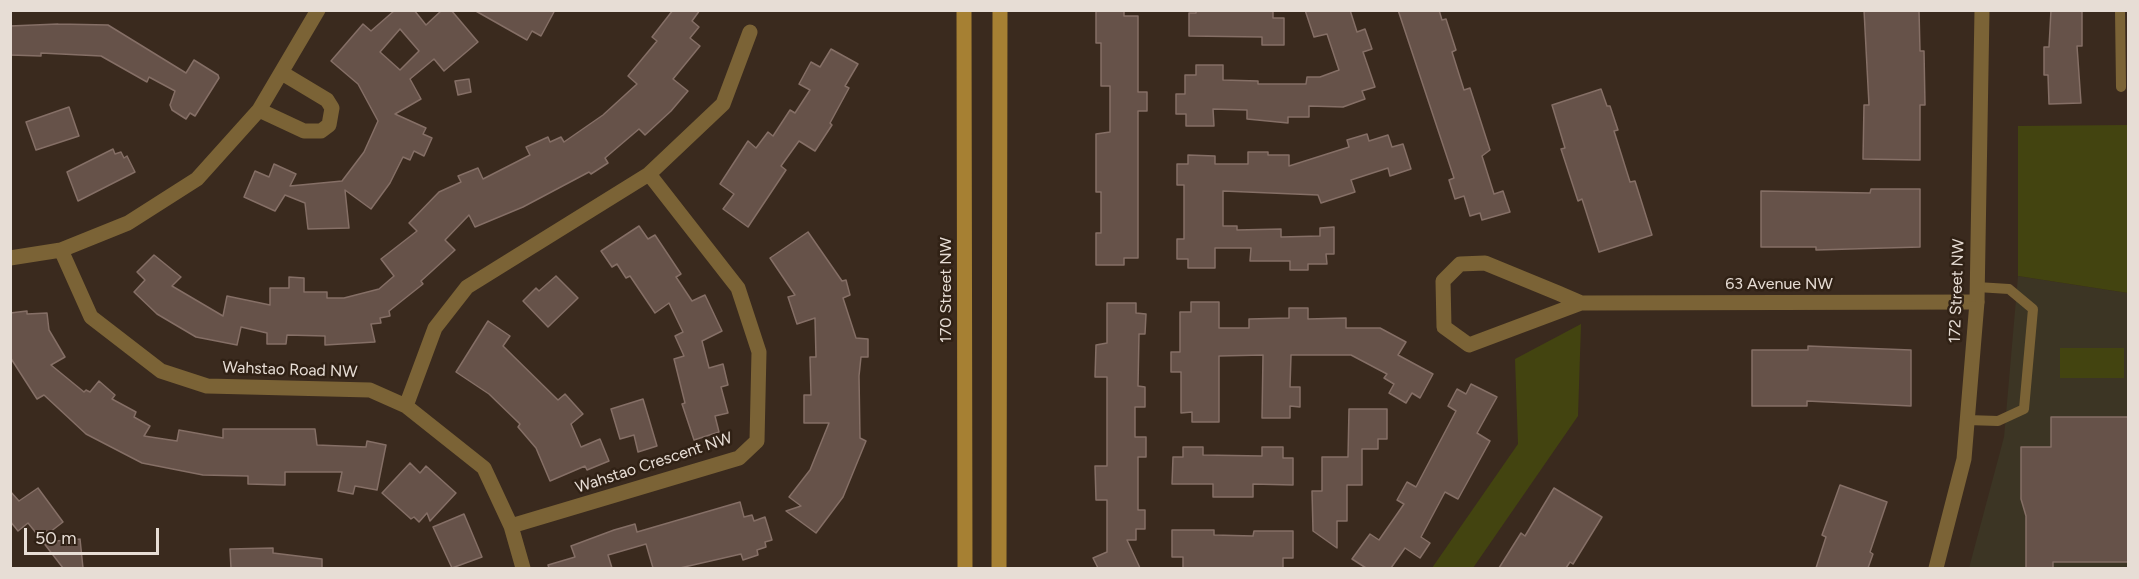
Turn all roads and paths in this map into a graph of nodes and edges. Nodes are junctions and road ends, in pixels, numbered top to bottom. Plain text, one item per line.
1 (318, 10) edge
2 (964, 10) edge
3 (999, 10) edge
4 (1982, 10) edge
5 (2120, 10) edge
6 (750, 32) dead end
7 (282, 73) junction
8 (2121, 87) dead end
9 (260, 110) junction
10 (649, 174) junction
11 (61, 250) junction
12 (10, 258) edge
13 (1977, 294) junction
14 (1581, 303) junction
15 (406, 406) junction
16 (1967, 420) junction
17 (511, 526) junction
18 (523, 568) edge
19 (965, 568) edge
20 (999, 568) edge
21 (1936, 568) edge

1 - 7 street
2 - 19 main road, 170 Street NW
3 - 20 main road
4 - 13 street, 172 Street NW
5 - 8 lane
6 - 10 street
7 - 9 street
7 - 9 street
9 - 11 street
10 - 15 street
10 - 17 street, Wahstao Crescent NW
11 - 12 street
11 - 15 street, Wahstao Road NW
13 - 14 street, 63 Avenue NW
13 - 16 street, 172 Street NW
13 - 16 lane
14 - 14 street, 63 Avenue NW
15 - 17 street, Wahstao Road NW
16 - 21 street, 172 Street NW
17 - 18 street, Wahstao Road NW

